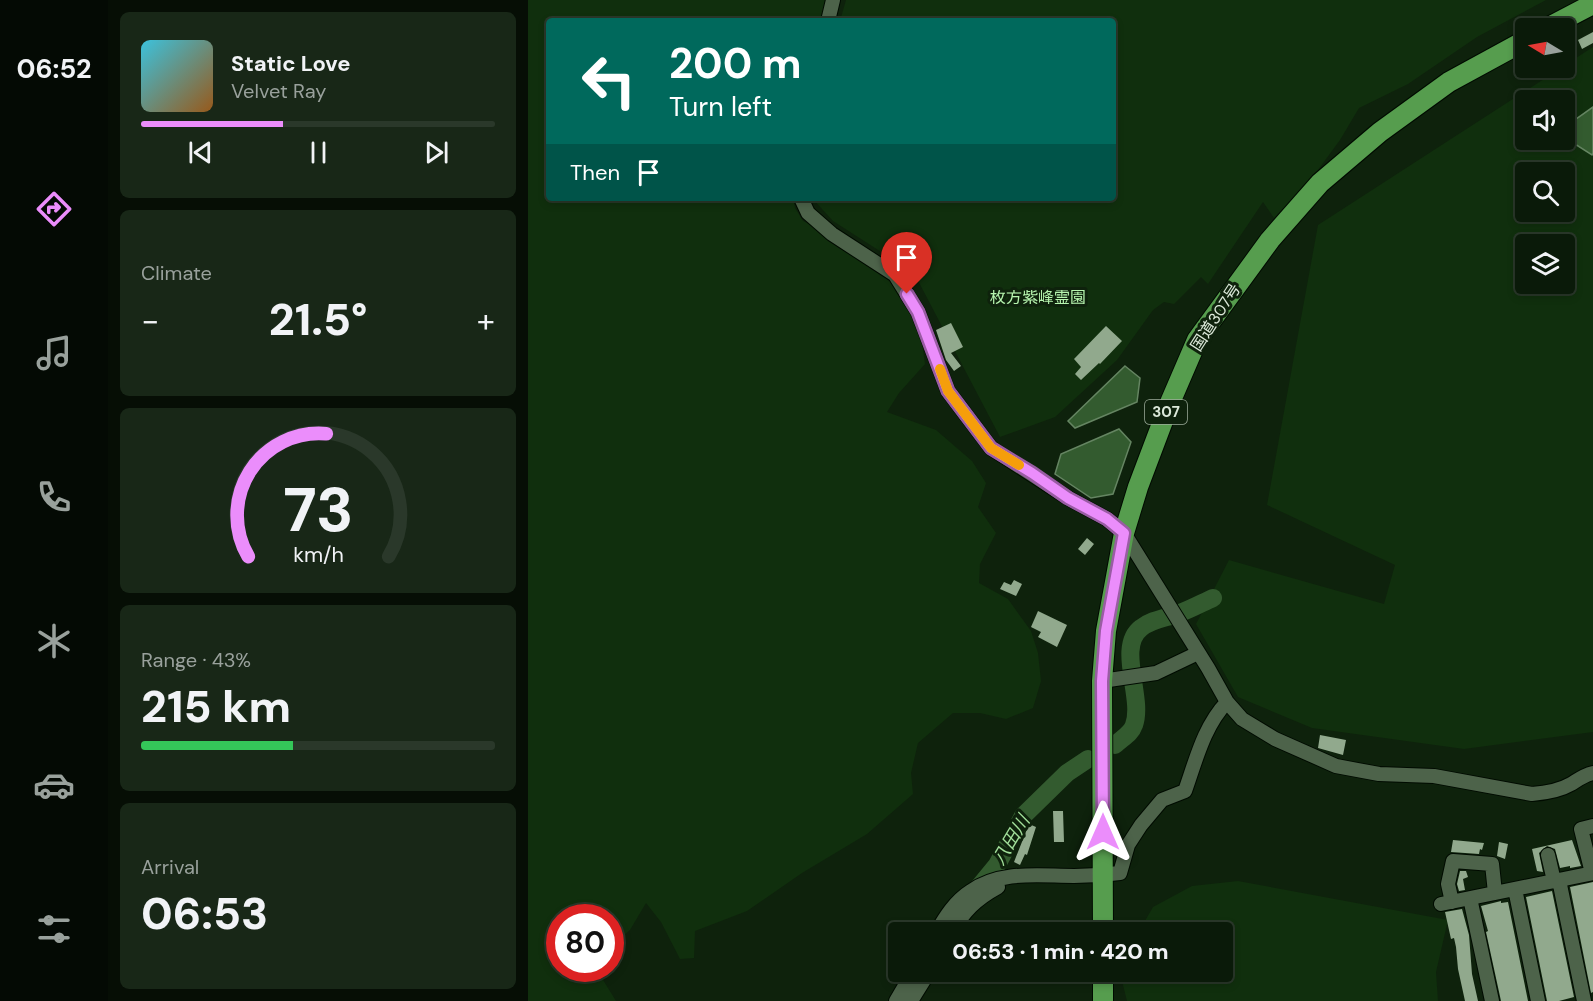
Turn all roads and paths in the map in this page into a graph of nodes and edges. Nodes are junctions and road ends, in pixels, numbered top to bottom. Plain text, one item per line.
1 (833, 0) edge
2 (1593, 4) edge
3 (829, 18) edge
4 (1566, 18) edge
5 (1515, 46) edge
6 (802, 201) edge
7 (1124, 533) junction
8 (1198, 653) junction
9 (1102, 681) junction
10 (1227, 702) junction
11 (1593, 773) edge
12 (1593, 826) edge
13 (1548, 855) dead end
14 (1593, 873) edge
15 (1103, 875) junction
16 (1004, 877) junction
17 (1556, 880) junction
18 (1515, 889) junction
19 (1496, 893) junction
20 (1470, 898) junction
21 (943, 922) edge
22 (959, 922) edge
23 (1103, 922) edge
24 (907, 982) edge
25 (923, 982) edge
26 (1103, 982) edge
27 (896, 1001) edge
28 (911, 1001) edge
29 (1103, 1001) edge
30 (1492, 1001) edge
31 (1538, 1001) edge
32 (1584, 1001) edge

1 - 3 street
2 - 4 highway
5 - 7 highway, 国道307号 / 307
6 - 7 street
7 - 8 street
7 - 9 highway, 国道307号 / 307
8 - 9 street
8 - 10 street
9 - 15 highway, 国道307号 / 307
10 - 11 street
10 - 15 street
12 - 14 street
13 - 17 street
14 - 17 street
15 - 16 street
15 - 23 highway, 国道307号 / 307
16 - 21 street
16 - 22 street
17 - 18 street
17 - 32 street
18 - 19 street
18 - 31 street
19 - 20 street
19 - 20 street
20 - 30 street
24 - 27 street
25 - 28 street
26 - 29 highway

